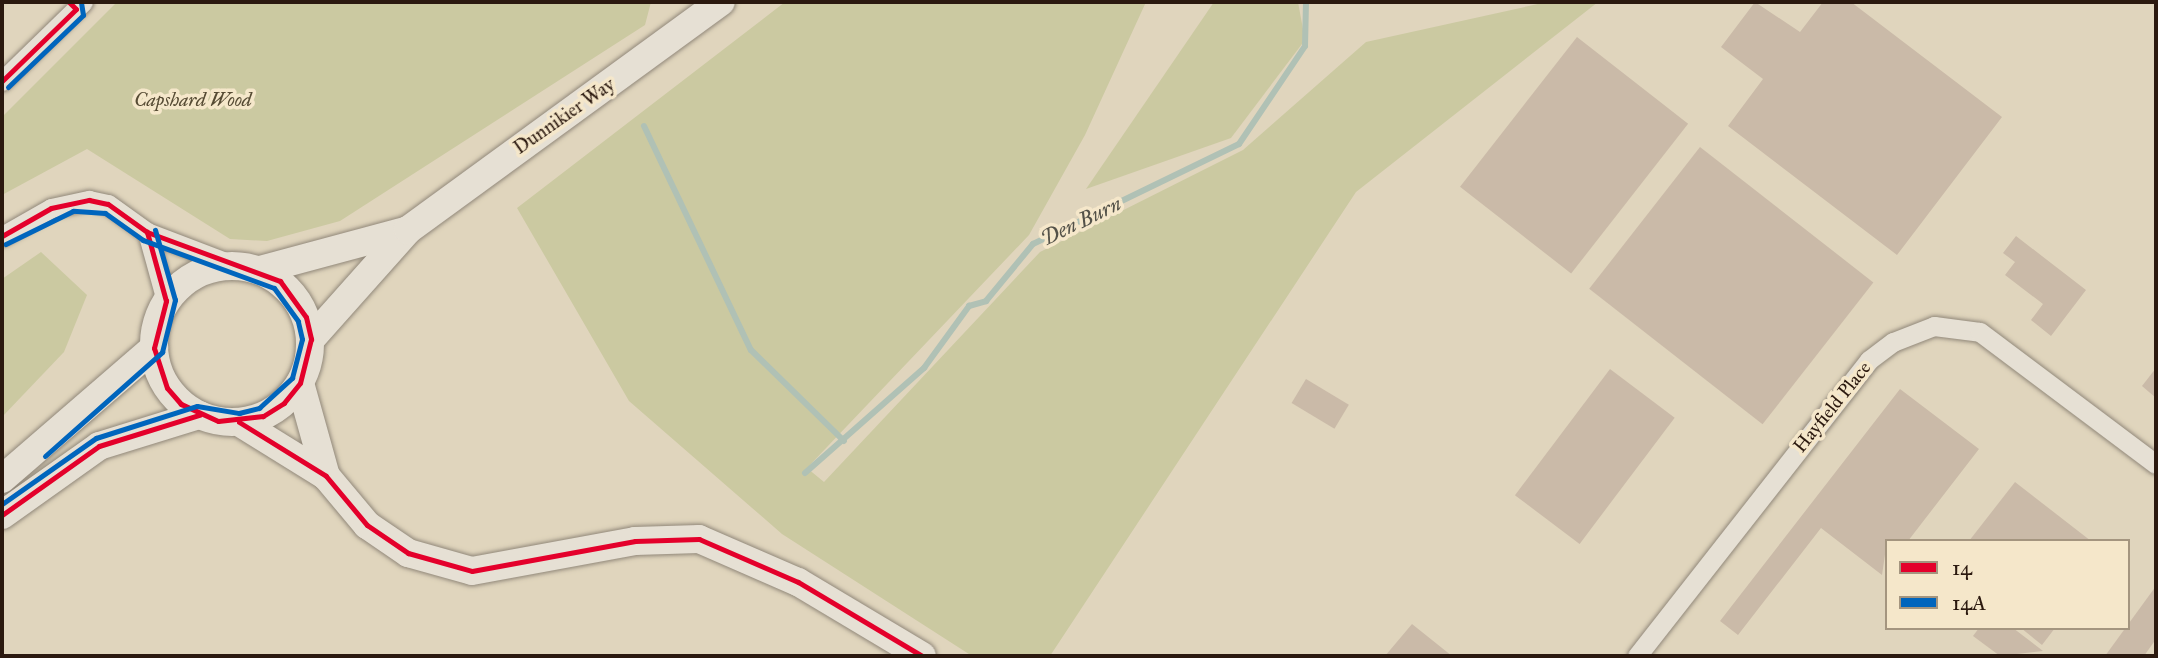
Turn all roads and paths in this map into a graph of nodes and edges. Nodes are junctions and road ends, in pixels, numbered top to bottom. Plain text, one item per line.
1 (76, 4) edge
2 (702, 8) edge
3 (2, 81) edge
4 (408, 230) junction
5 (147, 232) junction
6 (2, 236) edge
7 (247, 267) junction
8 (166, 301) junction
9 (311, 339) junction
10 (154, 348) junction
11 (300, 383) junction
12 (199, 415) junction
13 (239, 422) junction
14 (2156, 464) edge
15 (326, 476) junction
16 (2, 479) edge
17 (2, 515) edge
18 (922, 656) edge
19 (1637, 656) edge

1 - 3 street
2 - 4 main road, Dunnikier Way
4 - 7 main road, Dunnikier Way
4 - 9 main road, Dunnikier Way
5 - 6 street
5 - 7 street
5 - 8 street
7 - 8 main road
7 - 9 main road
8 - 10 main road
9 - 11 main road
10 - 12 main road
10 - 16 main road
11 - 13 main road
11 - 15 main road
12 - 13 main road
12 - 17 main road
13 - 15 main road
14 - 19 street, Hayfield Place
15 - 18 main road

